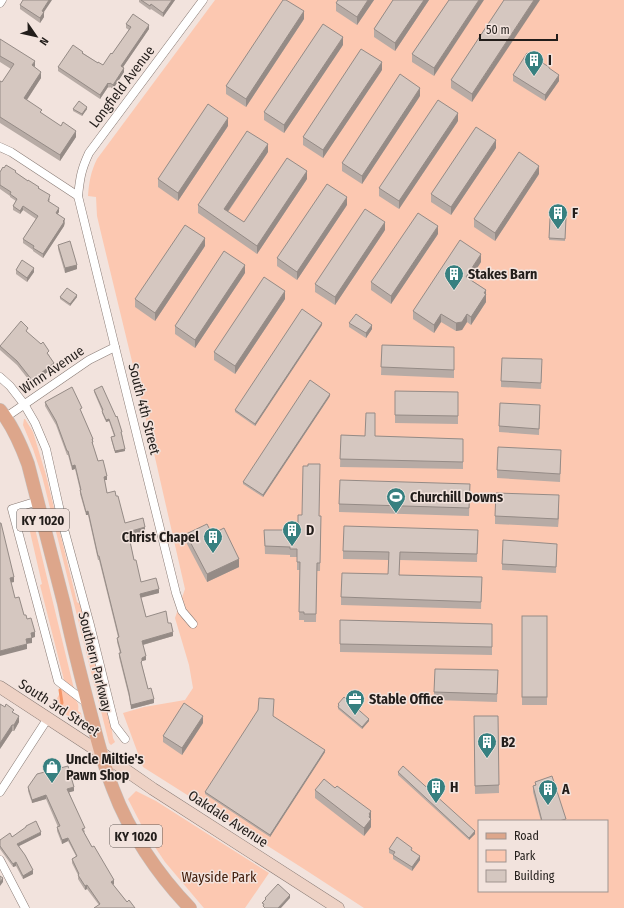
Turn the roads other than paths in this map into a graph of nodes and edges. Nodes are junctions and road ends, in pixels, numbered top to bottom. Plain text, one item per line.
1 (2, 0) edge
2 (203, 0) edge
3 (0, 3) edge
4 (0, 148) edge
5 (78, 196) junction
6 (115, 346) junction
7 (0, 377) edge
8 (24, 404) junction
9 (3, 413) edge
10 (38, 501) junction
11 (193, 624) dead end
12 (0, 687) edge
13 (88, 704) junction
14 (48, 718) junction
15 (124, 739) dead end
16 (102, 753) junction
17 (0, 792) edge
18 (0, 860) edge
19 (25, 908) edge
20 (190, 908) edge
21 (338, 908) edge

1 - 3 street
2 - 5 street, Longfield Avenue
4 - 5 street
5 - 6 street, South 4th Street
6 - 8 street, Winn Avenue
6 - 11 street, South 4th Street
7 - 8 street
8 - 9 street, Winn Avenue
8 - 15 street
9 - 10 main road, Southern Parkway / KY 1020
10 - 13 main road, Southern Parkway / KY 1020
10 - 13 street
12 - 14 main road, South 3rd Street
13 - 16 main road, Southern Parkway / KY 1020
14 - 16 main road, South 3rd Street
14 - 17 street
16 - 20 main road, Southern Parkway / KY 1020
16 - 21 main road, Oakdale Avenue
18 - 19 street

